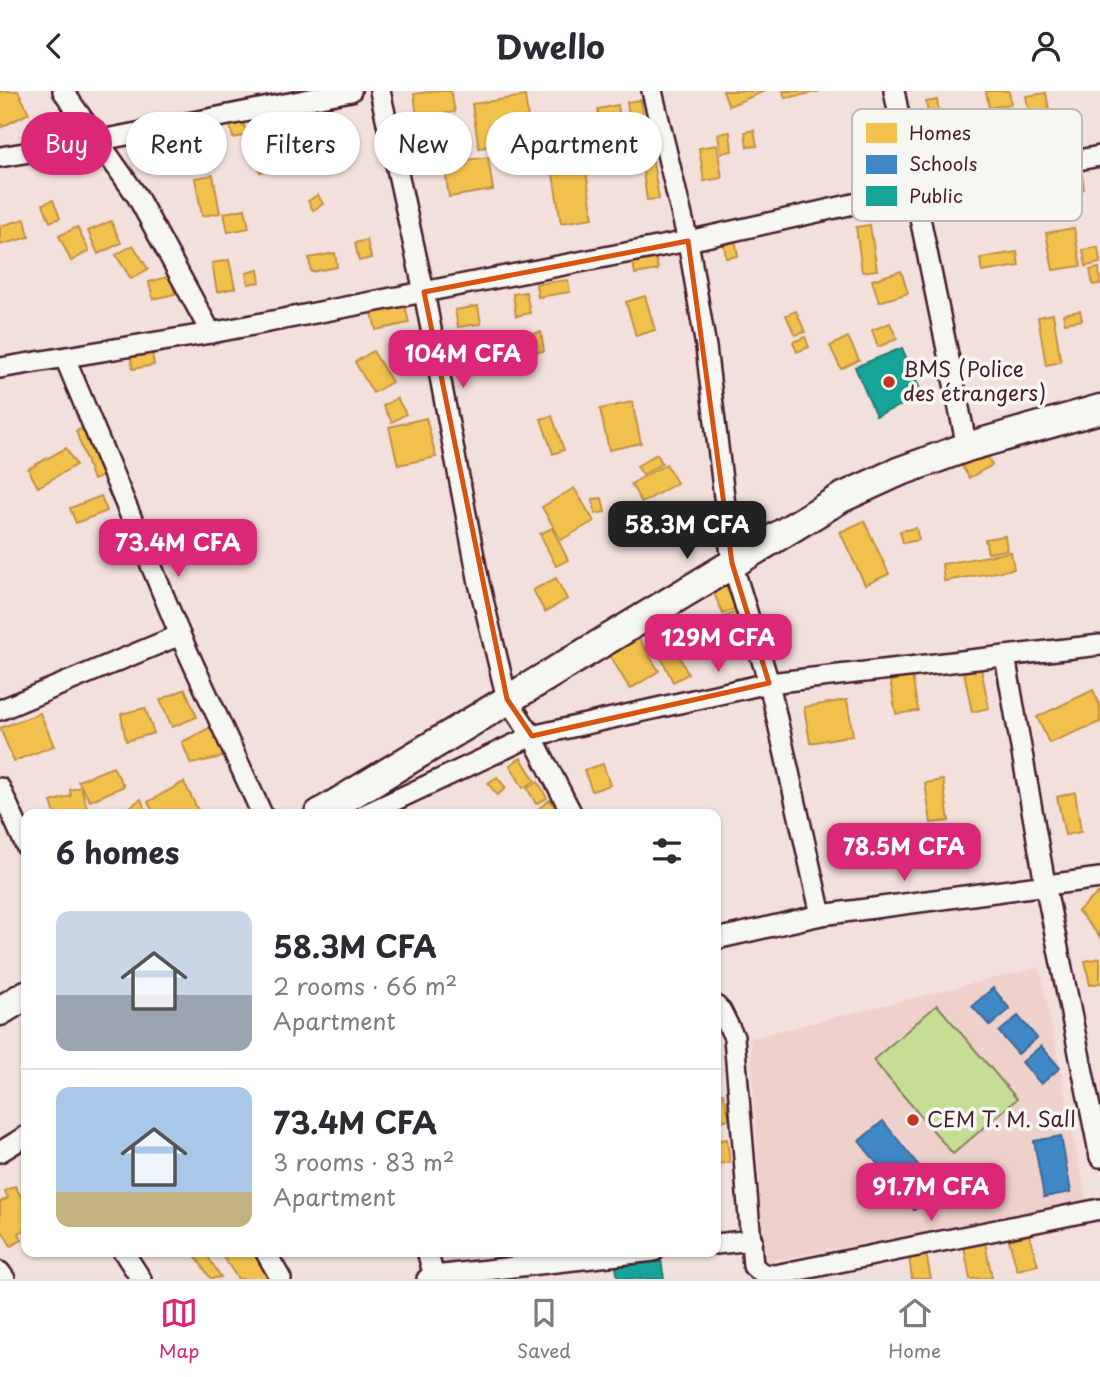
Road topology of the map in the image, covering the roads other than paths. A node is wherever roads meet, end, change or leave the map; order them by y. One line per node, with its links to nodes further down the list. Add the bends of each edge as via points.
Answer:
1 (63, 91): 7 (street)
2 (352, 91): 8 (street)
3 (380, 91): 17 (street)
4 (652, 91): 16 (street)
5 (894, 91): 6 (street)
6 (898, 109)
7 (77, 112)
8 (112, 138)
9 (21, 154): 11 (street)
10 (1100, 156): 12 (street)
11 (0, 157)
12 (1082, 159)
13 (112, 162): 18 (street, via 137,196)
14 (852, 204): 16 (street)
15 (921, 221): 22 (street)
16 (688, 241): 17 (street); 23 (street)
17 (424, 292): 18 (street); 28 (street, via 479,583)
18 (211, 333): 19 (street)
19 (65, 358): 20 (street); 24 (street)
20 (0, 368)
21 (1100, 409): 22 (street)
22 (967, 447): 23 (street, via 841,499)
23 (732, 563): 27 (street); 28 (street)
24 (180, 635): 29 (street); 32 (street)
25 (1100, 645): 26 (street)
26 (1005, 656): 27 (street); 38 (street)
27 (769, 683): 30 (street); 39 (street)
28 (507, 699): 30 (street); 33 (street)
29 (0, 710)
30 (532, 736): 34 (street); 35 (street)
31 (0, 788): 36 (street)
32 (260, 809)
33 (327, 809)
34 (377, 809)
35 (569, 809)
36 (21, 835)
37 (1100, 878): 38 (street)
38 (1045, 884): 39 (street); 46 (street)
39 (821, 915): 40 (street)
40 (721, 938)
41 (21, 998): 42 (street)
42 (0, 1011)
43 (721, 1011): 48 (street, via 734,1037)
44 (21, 1139): 45 (street)
45 (0, 1152)
46 (1100, 1157)
47 (1100, 1209): 54 (street)
48 (751, 1240): 49 (street); 54 (street, via 753,1266 763,1274)
49 (721, 1243)
50 (127, 1257): 58 (street)
51 (268, 1257): 59 (street)
52 (427, 1257): 56 (street)
53 (604, 1257): 56 (street)
54 (854, 1270)
55 (0, 1272): 57 (street)
56 (431, 1278)
57 (5, 1279)
58 (141, 1279)
59 (281, 1279)

